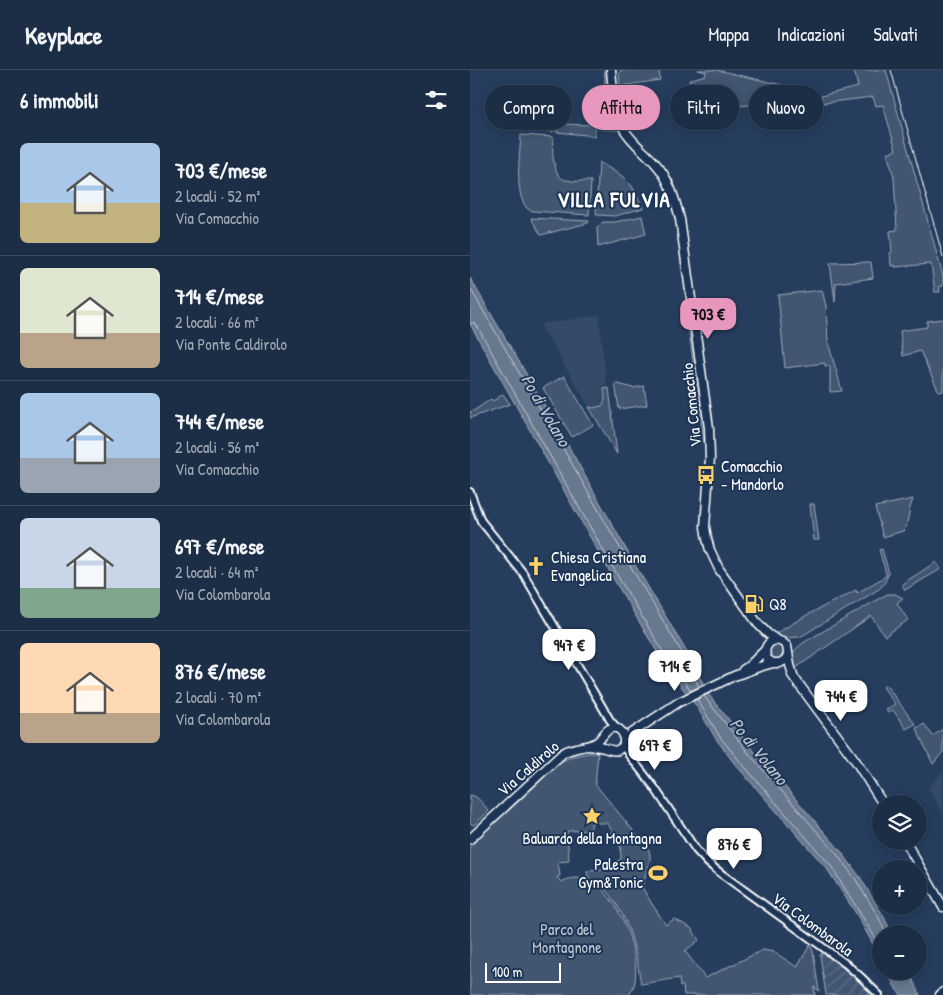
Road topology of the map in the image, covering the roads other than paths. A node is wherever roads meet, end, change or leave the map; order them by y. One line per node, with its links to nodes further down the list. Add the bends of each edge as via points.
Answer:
1 (611, 70): 3 (main road, Via Comacchio, via 616,109 622,126 663,173 676,205 709,428 707,539 716,564)
2 (470, 492): 10 (street, via 484,525 519,567)
3 (758, 624): 4 (main road, Via Comacchio); 5 (main road, Via Comacchio)
4 (778, 640): 5 (main road); 6 (main road, Via Comacchio, via 787,646)
5 (766, 648): 7 (main road, Via Comacchio, via 767,659); 8 (main road)
6 (788, 655): 7 (main road, via 786,660); 9 (main road, Via Comacchio)
7 (777, 663): 8 (main road); 9 (main road, Via Comacchio)
8 (734, 676): 11 (main road, via 679,702)
9 (794, 678): 18 (main road, Via Comacchio, via 855,760)
10 (603, 707): 12 (street); 13 (street, via 606,718)
11 (638, 728): 12 (main road, Via Caldirolo); 14 (main road)
12 (620, 731): 13 (main road, Via Caldirolo, via 611,728); 14 (main road)
13 (604, 734): 15 (main road, Via Caldirolo, via 597,742); 16 (main road, via 603,744)
14 (624, 744): 16 (main road, via 617,750); 17 (street, Via Colombarola)
15 (586, 746): 16 (main road, Via Caldirolo); 19 (main road, Via Caldirolo, via 560,755)
16 (609, 749): 17 (street, Via Colombarola)
17 (635, 763): 22 (street, Via Colombarola, via 704,860 852,969)
18 (876, 795)
19 (470, 839)
20 (910, 850): 21 (main road)
21 (943, 907)
22 (879, 995)

